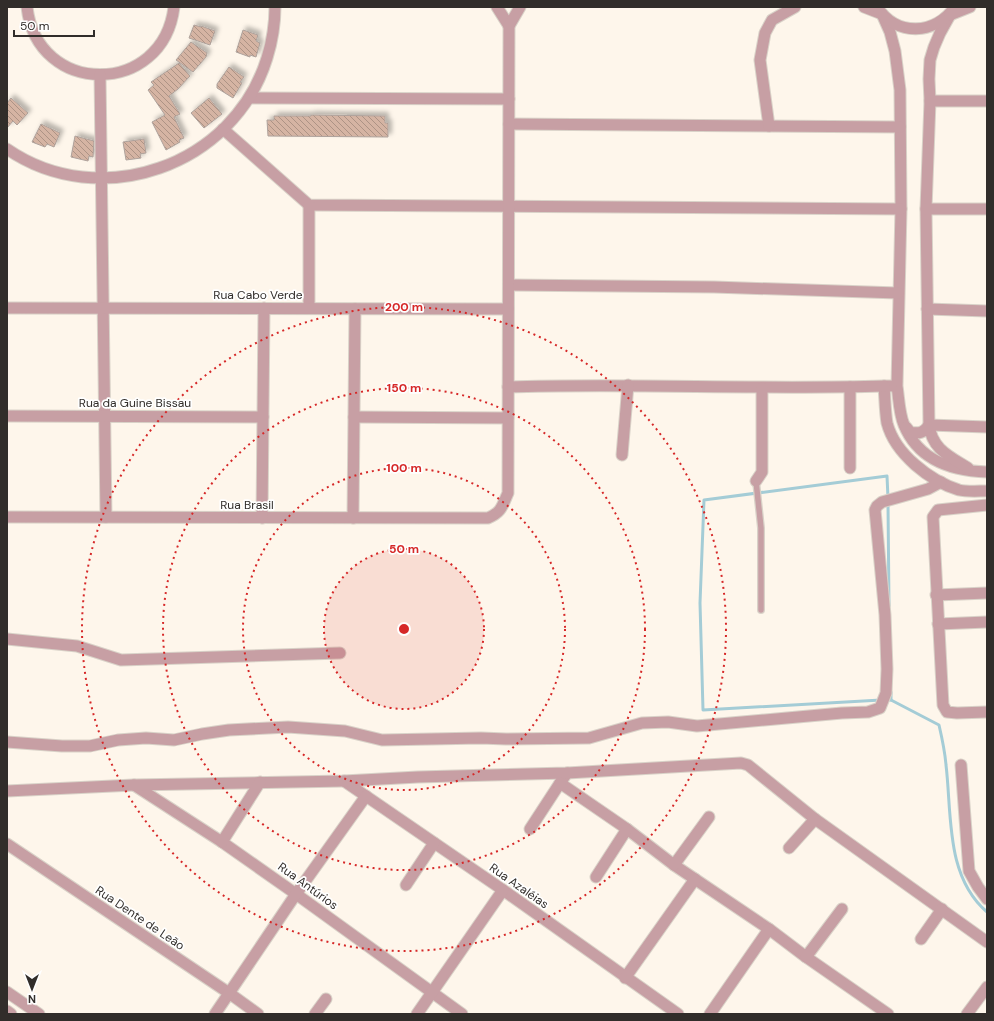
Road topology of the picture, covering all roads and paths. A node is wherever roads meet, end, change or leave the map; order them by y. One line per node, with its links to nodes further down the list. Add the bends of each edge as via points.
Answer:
1 (27, 7): 12 (street, via 31,28 53,58 75,71)
2 (174, 7): 12 (street, via 171,23 156,51 125,71)
3 (275, 7): 13 (street, via 271,43 263,71)
4 (497, 7): 11 (street)
5 (520, 7): 11 (street)
6 (795, 7): 18 (street, via 772,20 765,33 760,60)
7 (864, 7): 9 (street)
8 (970, 7): 10 (street)
9 (880, 10): 10 (street, via 891,22 916,29 940,23); 19 (street, via 895,51 900,90)
10 (953, 11): 15 (street, via 940,33 930,60)
11 (509, 26): 14 (street)
12 (100, 75): 22 (street)
13 (250, 98): 14 (street); 20 (street)
14 (509, 100): 17 (street)
15 (930, 101): 16 (street); 26 (street)
16 (987, 101)
17 (509, 124): 18 (street); 24 (street)
18 (769, 126): 19 (street)
19 (900, 127): 25 (street)
20 (223, 129): 22 (street, via 186,157 160,169 131,176); 23 (street)
21 (7, 149): 22 (street, via 44,168 72,176)
22 (101, 178): 31 (street)
23 (309, 205): 24 (street); 33 (street)
24 (509, 207): 25 (street); 28 (street)
25 (901, 209): 29 (street)
26 (926, 209): 27 (street); 36 (street)
27 (987, 209)
28 (509, 286): 29 (street, via 714,287); 35 (street)
29 (898, 294): 40 (street)
30 (7, 308): 31 (street, Rua Cabo Verde)
31 (103, 308): 32 (street, Rua Cabo Verde); 45 (street)
32 (264, 308): 33 (street, Rua Cabo Verde); 46 (street)
33 (309, 308): 34 (street, Rua Cabo Verde)
34 (355, 309): 35 (street, Rua Cabo Verde); 47 (street)
35 (508, 309): 41 (street)
36 (927, 309): 37 (street); 50 (street)
37 (987, 311)
38 (628, 385): 41 (street); 43 (street); 52 (street)
39 (884, 386): 40 (street); 42 (street); 56 (street, via 888,423 899,449 912,463)
40 (897, 386): 49 (street)
41 (508, 387): 48 (street)
42 (850, 387): 43 (street); 53 (street)
43 (762, 388): 57 (street, via 762,472)
44 (7, 416): 45 (street, Rua da Guine Bissau)
45 (105, 416): 46 (street, Rua da Guine Bissau); 61 (street)
46 (263, 417): 62 (street)
47 (354, 417): 48 (street); 63 (street)
48 (508, 418): 63 (street, Rua Brasil, via 508,493 497,514 488,518)
49 (904, 425): 50 (street, via 910,432 919,433 925,431); 54 (street, via 923,453 950,467)
50 (929, 425): 51 (street); 54 (street, via 930,435 935,444)
51 (987, 426)
52 (622, 455)
53 (850, 468)
54 (972, 470): 55 (street)
55 (987, 472)
56 (941, 482): 58 (street, via 960,490); 72 (street, via 928,489 876,506 887,669 886,693 880,708 868,712 697,726 668,722 642,723 589,738 382,740 345,731 288,727 229,730 174,740 118,740 90,746)
57 (756, 483): 66 (lane, via 761,528)
58 (987, 491)
59 (987, 505): 65 (street, via 938,510 933,517)
60 (7, 517): 61 (street, Rua Brasil)
61 (106, 517): 62 (street, Rua Brasil)
62 (262, 518): 63 (street, Rua Brasil)
63 (354, 518)
64 (987, 593): 65 (street)
65 (936, 595): 68 (street)
66 (761, 610)
67 (987, 622): 68 (street)
68 (938, 624): 71 (street, via 943,705 947,712)
69 (7, 639): 70 (street, via 77,646 121,660)
70 (340, 653)
71 (987, 712)
72 (7, 742)
73 (961, 765): 95 (street, via 969,871)
74 (567, 773): 75 (street); 77 (street); 82 (street, via 741,763 748,765)
75 (344, 781): 76 (street); 80 (street, Rua Azaléias)
76 (260, 782): 78 (street); 85 (street)
77 (560, 783): 83 (street); 84 (street)
78 (134, 785): 79 (street); 85 (street, Rua Antúrios)
79 (7, 791)
80 (366, 796): 86 (street, Rua Azaléias); 94 (street)
81 (709, 817): 89 (street)
82 (815, 819): 88 (street); 97 (street)
83 (530, 829)
84 (626, 829): 89 (street); 90 (street)
85 (222, 842): 94 (street, Rua Antúrios)
86 (434, 843): 92 (street); 93 (street, Rua Azaléias)
87 (7, 844): 105 (street, Rua Dente de Leão)
88 (789, 848)
89 (674, 865): 91 (street)
90 (596, 877)
91 (695, 879): 98 (street); 102 (street)
92 (406, 886)
93 (503, 890): 102 (street, Rua Azaléias); 106 (street)
94 (296, 894): 105 (street); 106 (street, Rua Antúrios)
95 (987, 899)
96 (842, 909): 101 (street)
97 (942, 909): 99 (street); 100 (street)
98 (769, 929): 101 (street); 117 (street)
99 (921, 939)
100 (987, 942)
101 (806, 957): 118 (street)
102 (625, 978): 116 (street, Rua Azaléias)
103 (987, 987): 119 (street)
104 (7, 992): 110 (street)
105 (229, 993): 111 (street); 112 (street, Rua Dente de Leão)
106 (432, 993): 114 (street); 115 (street, Rua Antúrios)
107 (326, 999): 113 (street)
108 (7, 1011): 109 (street)
109 (11, 1014)
110 (39, 1014)
111 (215, 1014)
112 (258, 1014)
113 (315, 1014)
114 (417, 1014)
115 (462, 1014)
116 (678, 1014)
117 (710, 1014)
118 (888, 1014)
119 (967, 1014)

